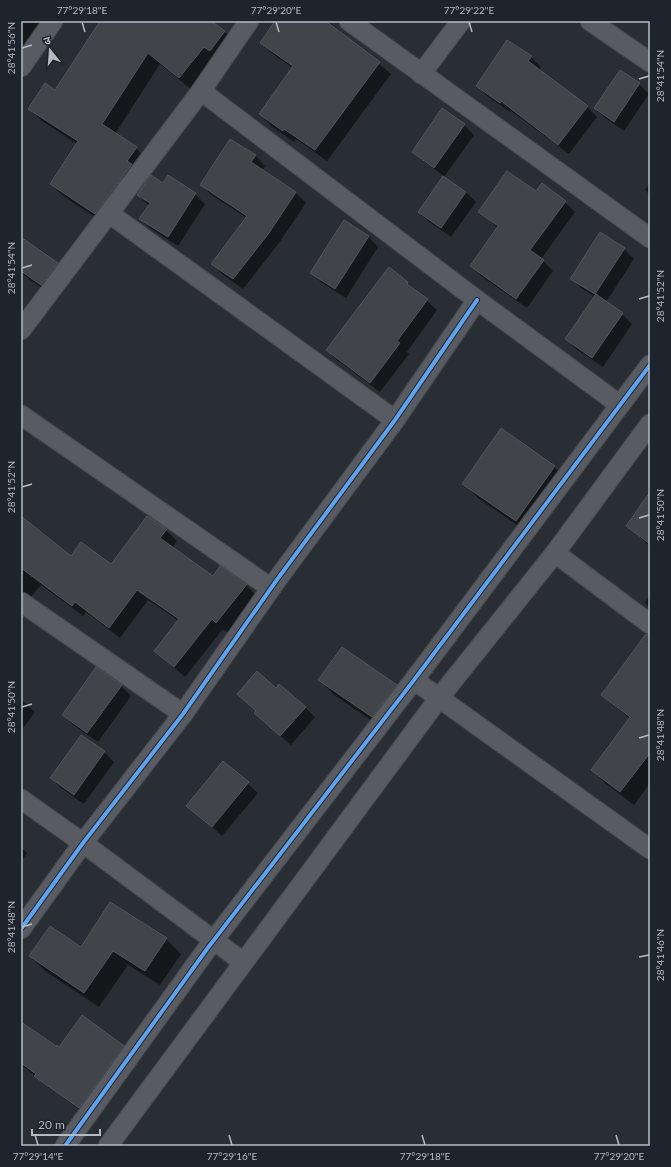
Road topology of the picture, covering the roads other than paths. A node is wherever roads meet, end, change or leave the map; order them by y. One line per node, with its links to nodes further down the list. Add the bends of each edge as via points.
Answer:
1 (53, 21): 7 (street)
2 (249, 21): 9 (street)
3 (350, 21): 8 (street)
4 (461, 21): 8 (street)
5 (590, 21): 6 (street)
6 (650, 62)
7 (21, 67)
8 (421, 74): 11 (street)
9 (200, 91): 10 (street); 12 (street)
10 (110, 214): 13 (street); 17 (street)
11 (650, 238)
12 (477, 300): 15 (street); 17 (street)
13 (21, 330)
14 (650, 365): 15 (street)
15 (620, 405): 23 (street)
16 (21, 414): 20 (street)
17 (395, 420): 20 (street)
18 (650, 424): 19 (street)
19 (555, 553): 22 (street); 24 (street)
20 (271, 588): 25 (street)
21 (21, 602): 25 (street)
22 (650, 624)
23 (414, 680): 24 (street); 30 (street)
24 (439, 698): 28 (street); 31 (street)
25 (183, 714): 27 (street)
26 (21, 798): 27 (street)
27 (83, 842): 29 (street); 30 (street)
28 (650, 849)
29 (21, 929)
30 (214, 939): 31 (street); 32 (street)
31 (243, 962): 33 (street)
32 (65, 1146)
33 (108, 1146)

